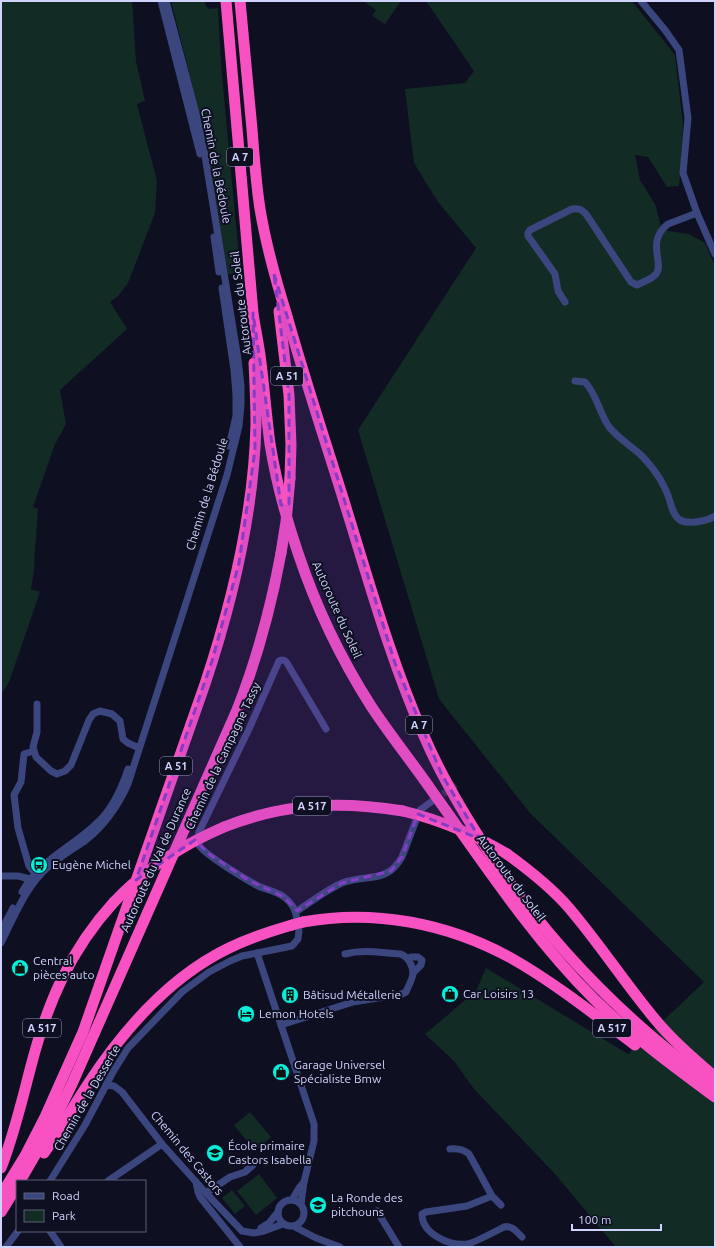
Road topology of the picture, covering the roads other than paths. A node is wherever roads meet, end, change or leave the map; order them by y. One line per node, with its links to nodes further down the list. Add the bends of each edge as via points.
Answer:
1 (160, 1): 15 (street, Chemin de la Bédoule, via 201,157 234,370 236,416 222,472)
2 (166, 1): 15 (street, Chemin de la Bédoule, via 206,156 238,359 241,405 239,426 227,475)
3 (226, 1): 10 (highway, Autoroute du Soleil / A 7)
4 (240, 1): 8 (highway, Autoroute du Soleil / A 7, via 260,209)
5 (641, 1): 6 (street, via 679,50 688,118 683,173)
6 (697, 213): 7 (street); 9 (street, via 665,226 656,242 658,272 637,285 631,282 581,209 572,209 530,230 528,236 555,274 558,291)
7 (715, 254)
8 (274, 274): 33 (highway, Autoroute du Soleil / A 7, via 395,663 425,739 457,803 511,885 566,953 653,1039); 39 (highway, Autoroute du Val de Durance / A 51, bridge, via 288,382 291,445 286,522 264,630 237,710 72,1084)
9 (565, 302)
10 (253, 313): 34 (highway, Autoroute du Soleil / A 7, via 270,443 291,533 320,611 363,693 491,874 549,949 616,1020); 47 (highway, Autoroute du Val de Durance / A 51, via 256,402 253,472 243,541 223,629 83,1032 46,1117)
11 (575, 381): 12 (street, via 585,382 590,387 610,428 650,465 667,493 673,511 681,521 706,521)
12 (715, 516)
13 (37, 704): 16 (street)
14 (326, 729): 22 (street, Chemin de la Campagne Tassy, via 285,660 279,661 198,836 198,844 209,854 248,880 284,897)
15 (137, 747): 16 (street, via 123,739 120,721 112,714 100,711 93,714 89,720 71,765 65,771 58,774 51,771 36,757); 18 (street, Chemin de la Bédoule, via 112,804 99,822); 20 (street, Chemin de la Bédoule, via 125,791 111,814 86,840)
16 (34, 751): 18 (street, via 24,754 21,782 14,795 18,828 29,866)
17 (431, 802): 22 (street, via 420,810 402,857 391,871 342,883)
18 (36, 872): 20 (street, Chemin de la Bédoule)
19 (1, 876): 20 (street); 21 (street, via 14,879)
20 (34, 879): 21 (street, Chemin de la Bédoule)
21 (28, 888): 24 (street, Chemin de la Bédoule); 25 (street, Chemin de la Bédoule)
22 (296, 912): 23 (street)
23 (298, 924): 26 (street, Chemin de la Desserte, via 298,939 292,946); 34 (highway, A 517, via 338,918 386,918 434,927 474,940 509,957 546,980 652,1058); 40 (highway, A 517, via 270,931 229,948 176,982 155,1001 100,1065)
24 (1, 931)
25 (1, 943)
26 (257, 953): 30 (street); 32 (street, Chemin de la Desserte, via 242,956 216,968 182,992 132,1042)
27 (345, 954): 28 (street, via 364,951 400,954)
28 (408, 959): 29 (street); 29 (street, via 418,957 422,960 421,965)
29 (413, 973): 30 (street, via 405,993 353,1002)
30 (281, 1025): 44 (street, via 315,1130)
31 (715, 1077): 38 (highway, A 517, bridge, via 689,1055 644,1006 568,907 539,879 507,854 454,827 403,811 343,804 293,808 244,819 199,838 167,856 139,878 103,913 82,942 53,997)
32 (106, 1085): 35 (street, Chemin des Castors, via 114,1086 122,1092); 41 (street, Chemin de la Desserte)
33 (715, 1086)
34 (715, 1098)
35 (162, 1144): 42 (street); 43 (street, Chemin des Castors)
36 (450, 1149): 48 (street, via 460,1149 469,1154)
37 (253, 1166): 46 (street)
38 (1, 1168)
39 (21, 1180)
40 (28, 1180)
41 (51, 1180)
42 (109, 1180)
43 (196, 1182): 46 (street, Chemin des Castors); 68 (street, via 200,1197)
44 (304, 1182): 50 (street); 51 (street)
45 (16, 1188): 54 (highway)
46 (206, 1193): 62 (street, Chemin des Castors, via 242,1231)
47 (1, 1195)
48 (492, 1196): 52 (street); 65 (street, via 467,1206 422,1214 429,1231 437,1237 443,1241)
49 (16, 1198): 57 (highway)
50 (292, 1200): 51 (street); 55 (street, via 282,1203)
51 (301, 1204): 56 (street)
52 (501, 1205)
53 (377, 1211): 70 (street)
54 (1, 1212)
55 (278, 1212): 58 (street); 62 (street, via 269,1223)
56 (304, 1219): 59 (street); 64 (street, via 306,1226)
57 (1, 1220)
58 (283, 1224): 59 (street, via 288,1227); 62 (street)
59 (295, 1226): 64 (street)
60 (17, 1232): 66 (street)
61 (51, 1232): 67 (street)
62 (254, 1233)
63 (522, 1236): 65 (street, via 508,1226)
64 (316, 1238): 69 (street)
65 (467, 1246)
66 (7, 1247)
67 (61, 1247)
68 (240, 1247)
69 (340, 1247)
70 (398, 1247)

